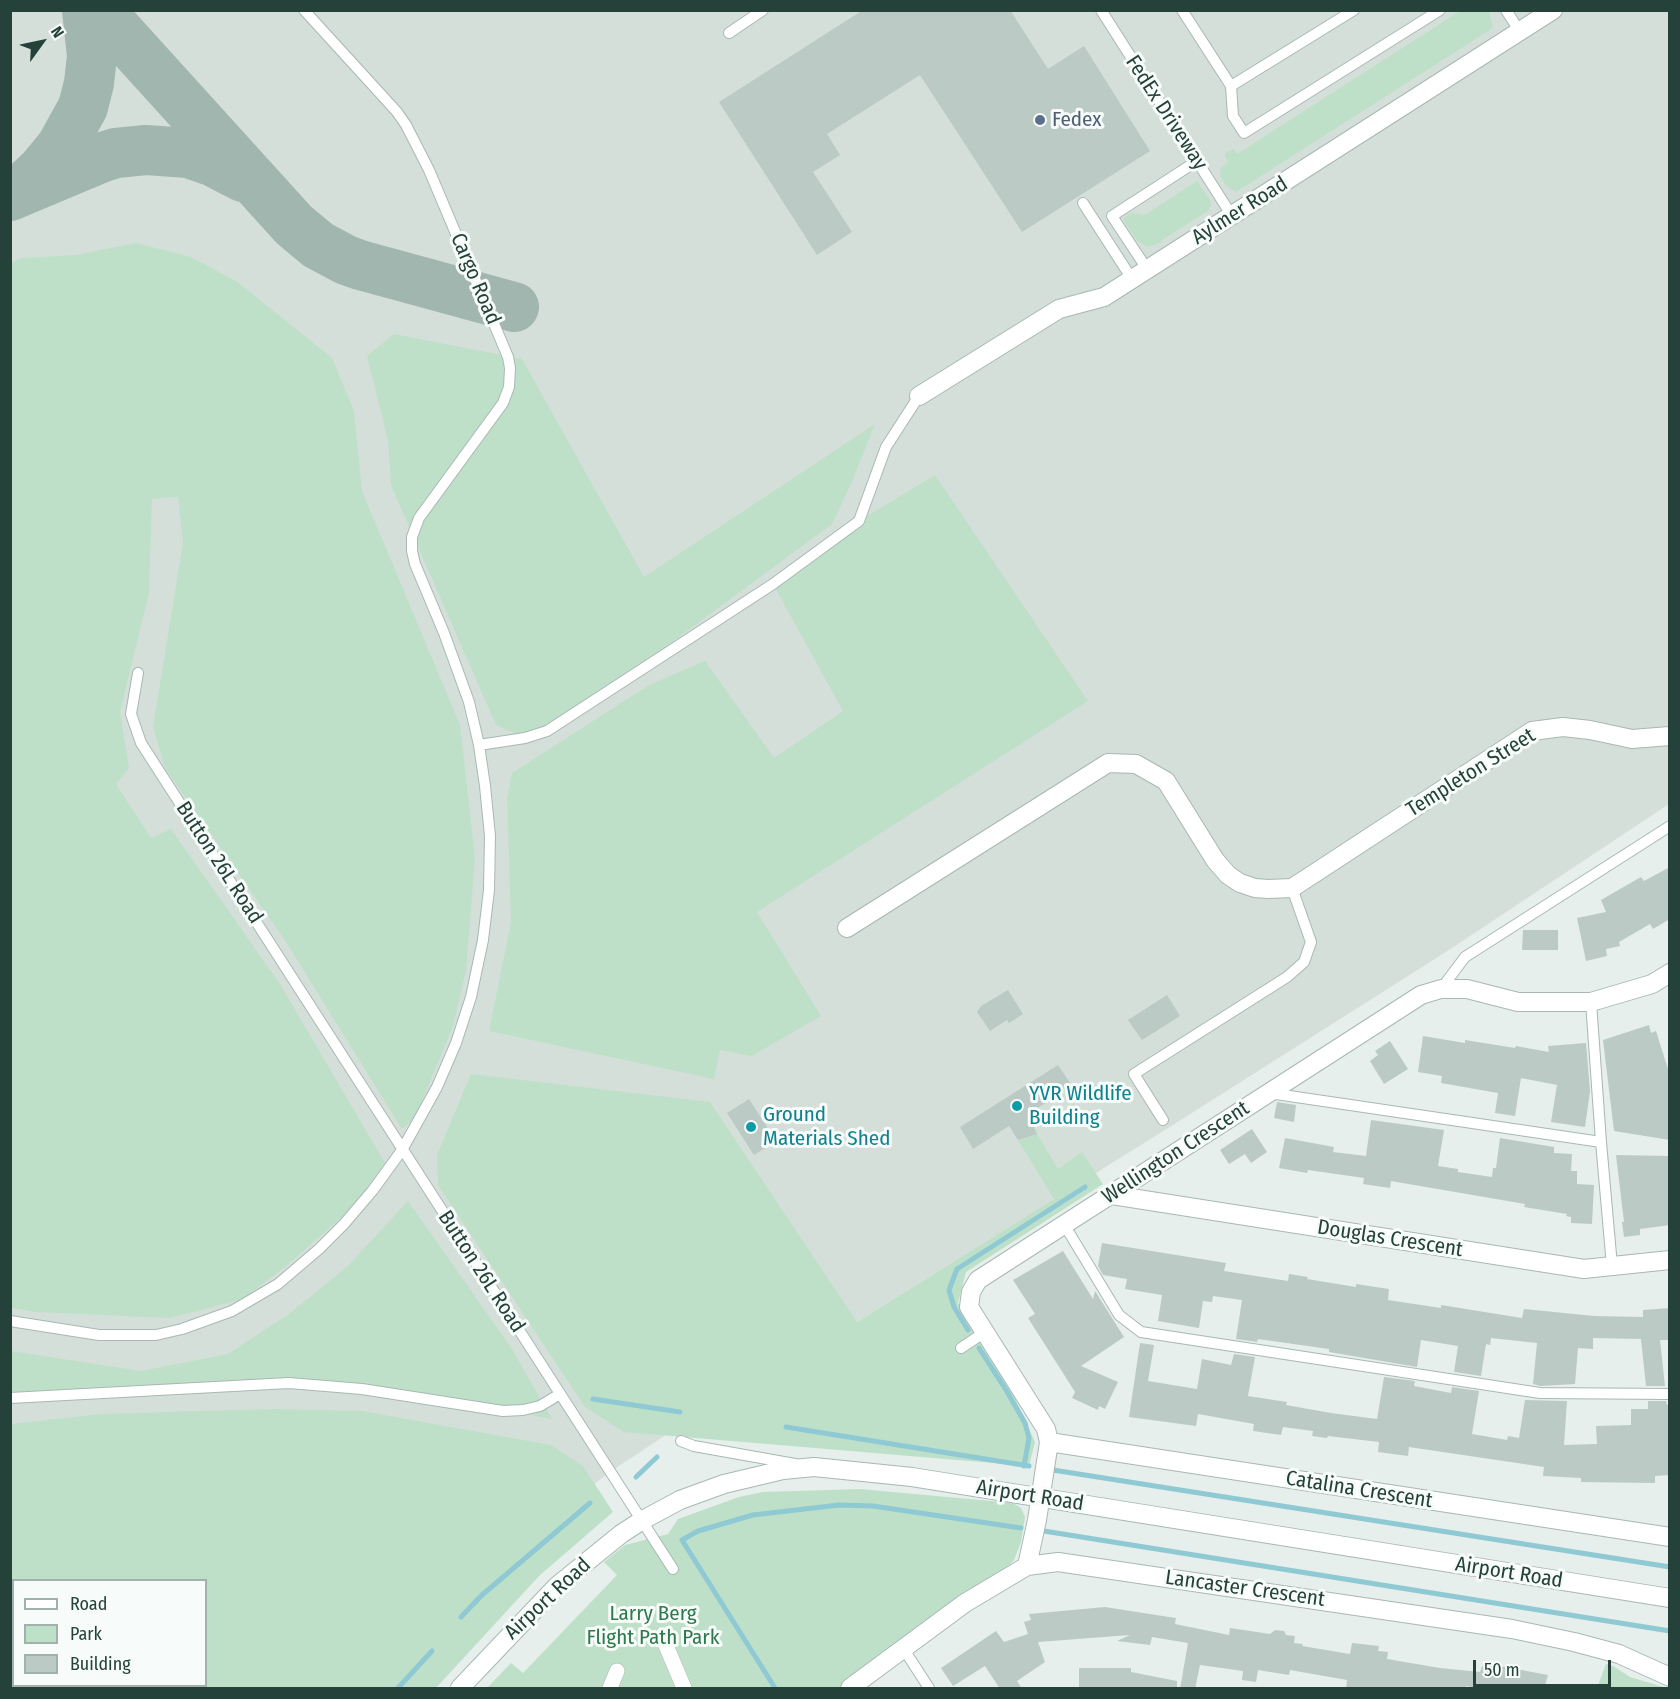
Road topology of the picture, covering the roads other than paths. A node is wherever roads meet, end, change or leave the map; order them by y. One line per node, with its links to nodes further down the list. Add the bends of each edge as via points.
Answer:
1 (304, 10): 19 (lane, Cargo Road, via 406,124 508,357 510,379 503,403 419,518 412,537 416,564 469,702)
2 (764, 10): 10 (lane)
3 (1101, 10): 12 (lane, FedEx Driveway)
4 (1182, 10): 11 (lane)
5 (1354, 10): 11 (lane)
6 (1440, 10): 11 (lane, via 1244,133 1233,116)
7 (1506, 10): 9 (lane)
8 (1553, 10): 9 (street, Aylmer Road)
9 (1520, 32): 14 (street, Aylmer Road)
10 (729, 33)
11 (1231, 86)
12 (1197, 160): 14 (lane, FedEx Driveway); 15 (lane, via 1112,216)
13 (1083, 203): 15 (lane)
14 (1232, 216): 15 (street, Aylmer Road)
15 (1139, 274): 16 (street, Aylmer Road, via 1104,297 1059,309)
16 (920, 396): 19 (lane, via 886,447 859,521 773,584 547,731)
17 (138, 673): 29 (lane, Button 26L Road, via 131,714 141,743)
18 (1670, 736): 21 (street, Templeton Street, via 1632,739 1563,727 1532,731)
19 (479, 745): 29 (lane, Cargo Road, via 490,836 483,940 456,1043)
20 (1670, 826): 24 (lane, via 1465,957)
21 (1292, 888): 22 (street, via 1255,888 1228,875 1166,781 1136,764 1108,763); 27 (lane, via 1311,942 1304,962 1287,977 1134,1074)
22 (847, 928)
23 (1670, 973): 25 (street, Wellington Crescent, via 1652,984)
24 (1441, 989): 25 (street, Wellington Crescent, via 1467,989 1518,1002); 26 (street, Wellington Crescent, via 1422,995)
25 (1591, 1002): 28 (lane)
26 (1268, 1093): 28 (lane); 30 (street, Wellington Crescent)
27 (1163, 1120)
28 (1601, 1142): 33 (lane)
29 (402, 1150): 34 (lane, Cargo Road, via 345,1224 320,1249 278,1284 232,1311 156,1335 99,1335); 37 (lane, Button 26L Road)
30 (1112, 1195): 31 (street, Wellington Crescent); 33 (street, Douglas Crescent, via 1584,1269)
31 (1065, 1226): 35 (street, Wellington Crescent, via 978,1280 969,1307); 38 (lane, via 1119,1315 1141,1332 1540,1393)
32 (1670, 1260): 33 (street, Douglas Crescent)
33 (1612, 1266)
34 (10, 1321)
35 (985, 1332): 36 (lane); 41 (street, Wellington Crescent, via 1046,1429)
36 (961, 1348)
37 (560, 1394): 39 (lane, via 540,1406 503,1412 362,1389 289,1383); 44 (lane, Button 26L Road)
38 (1670, 1394)
39 (10, 1398)
40 (681, 1441): 42 (lane)
41 (1049, 1442): 43 (street); 45 (street, Catalina Crescent)
42 (814, 1467): 43 (street, Airport Road); 44 (street, Airport Road, via 724,1484 680,1500)
43 (1040, 1497): 46 (street); 48 (street, Airport Road)
44 (641, 1521): 47 (lane, Button 26L Road); 53 (street, Airport Road, via 557,1586)
45 (1670, 1537)
46 (1027, 1566): 50 (street, Lancaster Crescent, via 965,1603); 52 (street, Lancaster Crescent, via 1058,1562 1512,1629 1619,1654)
47 (673, 1569)
48 (1670, 1598)
49 (662, 1636): 55 (street)
50 (903, 1648): 56 (street, Lancaster Crescent); 57 (lane)
51 (616, 1671): 54 (street)
52 (1670, 1677)
53 (460, 1689)
54 (610, 1689)
55 (684, 1689)
56 (850, 1689)
57 (929, 1689)

